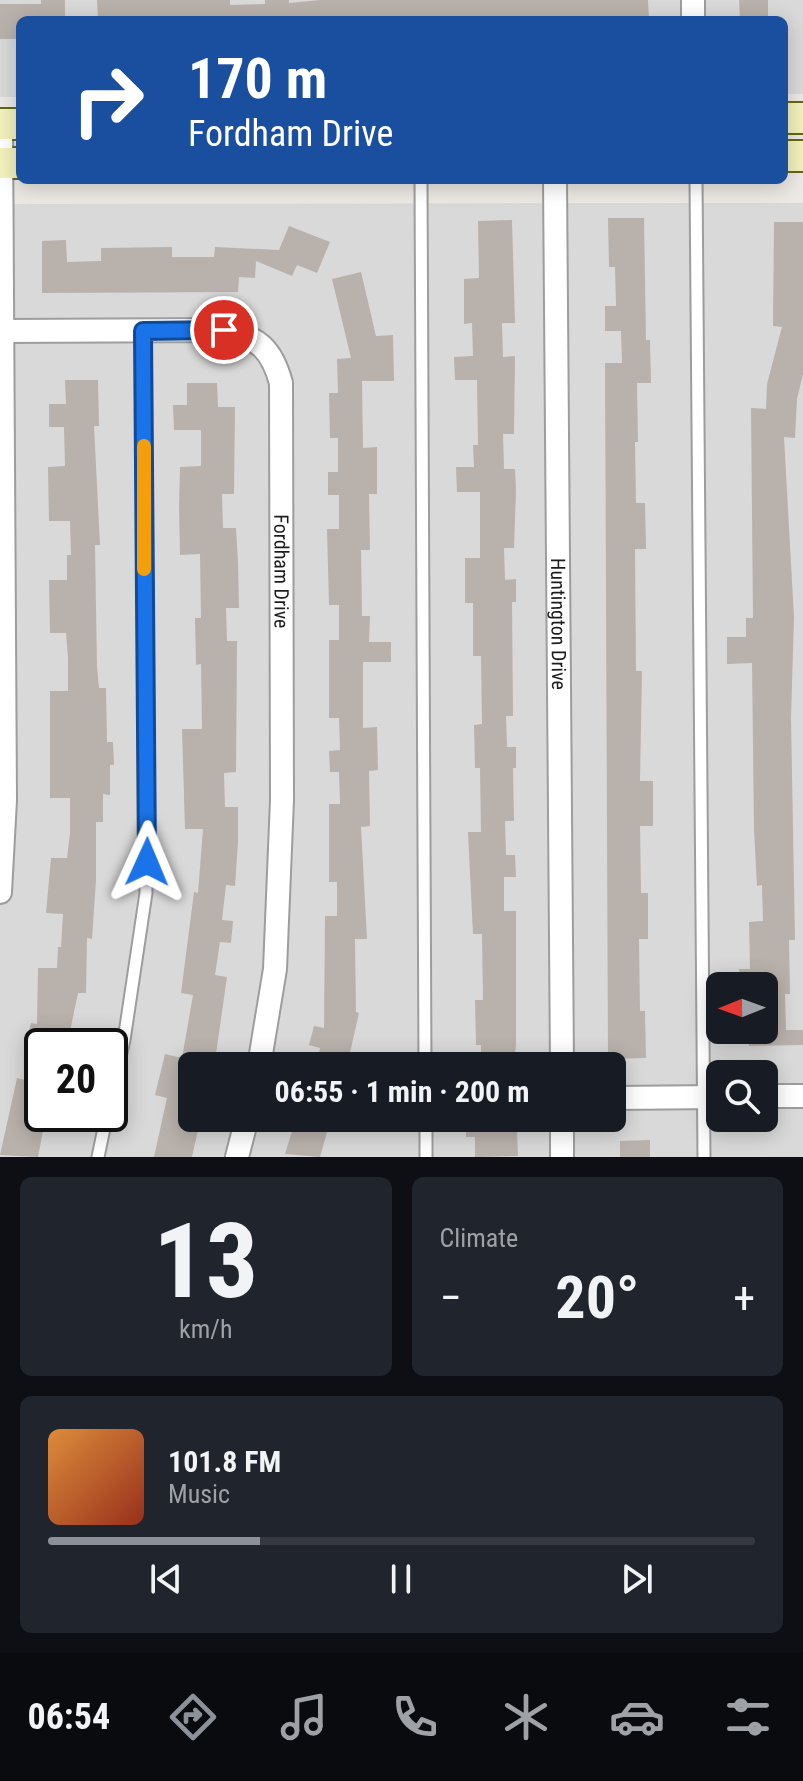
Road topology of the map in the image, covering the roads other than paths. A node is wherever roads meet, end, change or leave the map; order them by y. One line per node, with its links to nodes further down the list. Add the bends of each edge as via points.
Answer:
1 (0, 124): 2 (street)
2 (0, 163): 6 (street)
3 (421, 184): 11 (lane)
4 (555, 184): 12 (street, Huntington Drive)
5 (696, 184): 13 (lane)
6 (2, 331): 7 (street, Fordham Drive); 8 (street, via 5,800)
7 (143, 331): 9 (lane, via 146,893); 10 (street, Fordham Drive, via 242,334 274,359 281,383 282,800 275,969)
8 (0, 892)
9 (126, 1028)
10 (261, 1052)
11 (425, 1052)
12 (562, 1052)
13 (711, 1060)
14 (778, 1096): 15 (street)
15 (803, 1096)
16 (706, 1097): 17 (street)
17 (626, 1098)
18 (103, 1132): 23 (lane)
19 (243, 1132): 24 (street)
20 (426, 1132): 25 (lane)
21 (562, 1132): 26 (street)
22 (707, 1132): 27 (lane)
23 (98, 1157)
24 (237, 1157)
25 (426, 1157)
26 (562, 1157)
27 (704, 1157)

